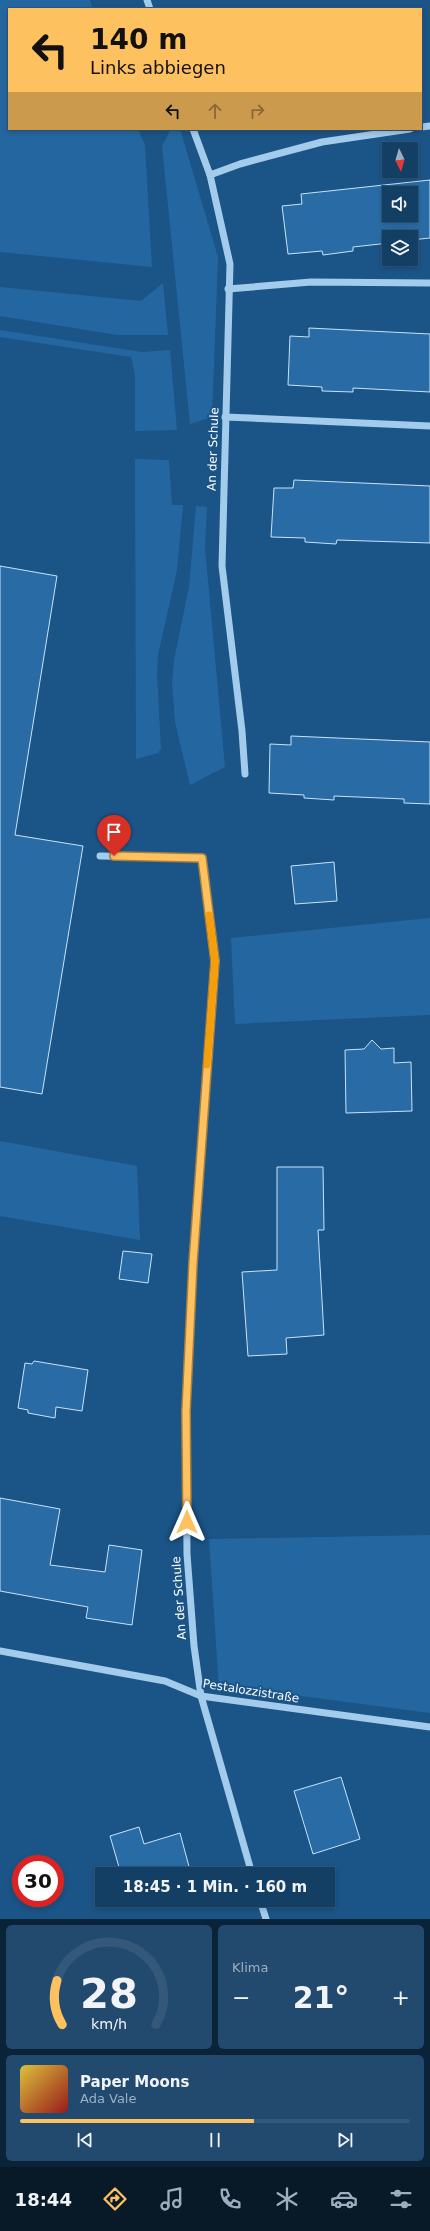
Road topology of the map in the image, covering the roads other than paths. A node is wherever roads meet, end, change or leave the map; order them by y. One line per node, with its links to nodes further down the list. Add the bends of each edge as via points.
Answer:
1 (193, 130): 3 (street, An der Schule)
2 (403, 130): 3 (street, via 322,142 240,164)
3 (210, 175): 5 (street, An der Schule, via 230,264)
4 (430, 283): 5 (street, via 311,282)
5 (228, 289): 6 (street, An der Schule)
6 (225, 417): 7 (street); 8 (street, An der Schule, via 222,566)
7 (430, 426)
8 (245, 774)
9 (100, 856): 11 (street, An der Schule, via 202,858 215,961 193,1263 186,1411 187,1554)
10 (0, 1651): 11 (street, Pestalozzistraße, via 165,1681)
11 (200, 1696): 12 (street, Pestalozzistraße); 13 (street, An der Schule)
12 (430, 1727)
13 (250, 1867)
14 (262, 1907): 15 (street)
15 (266, 1919)

